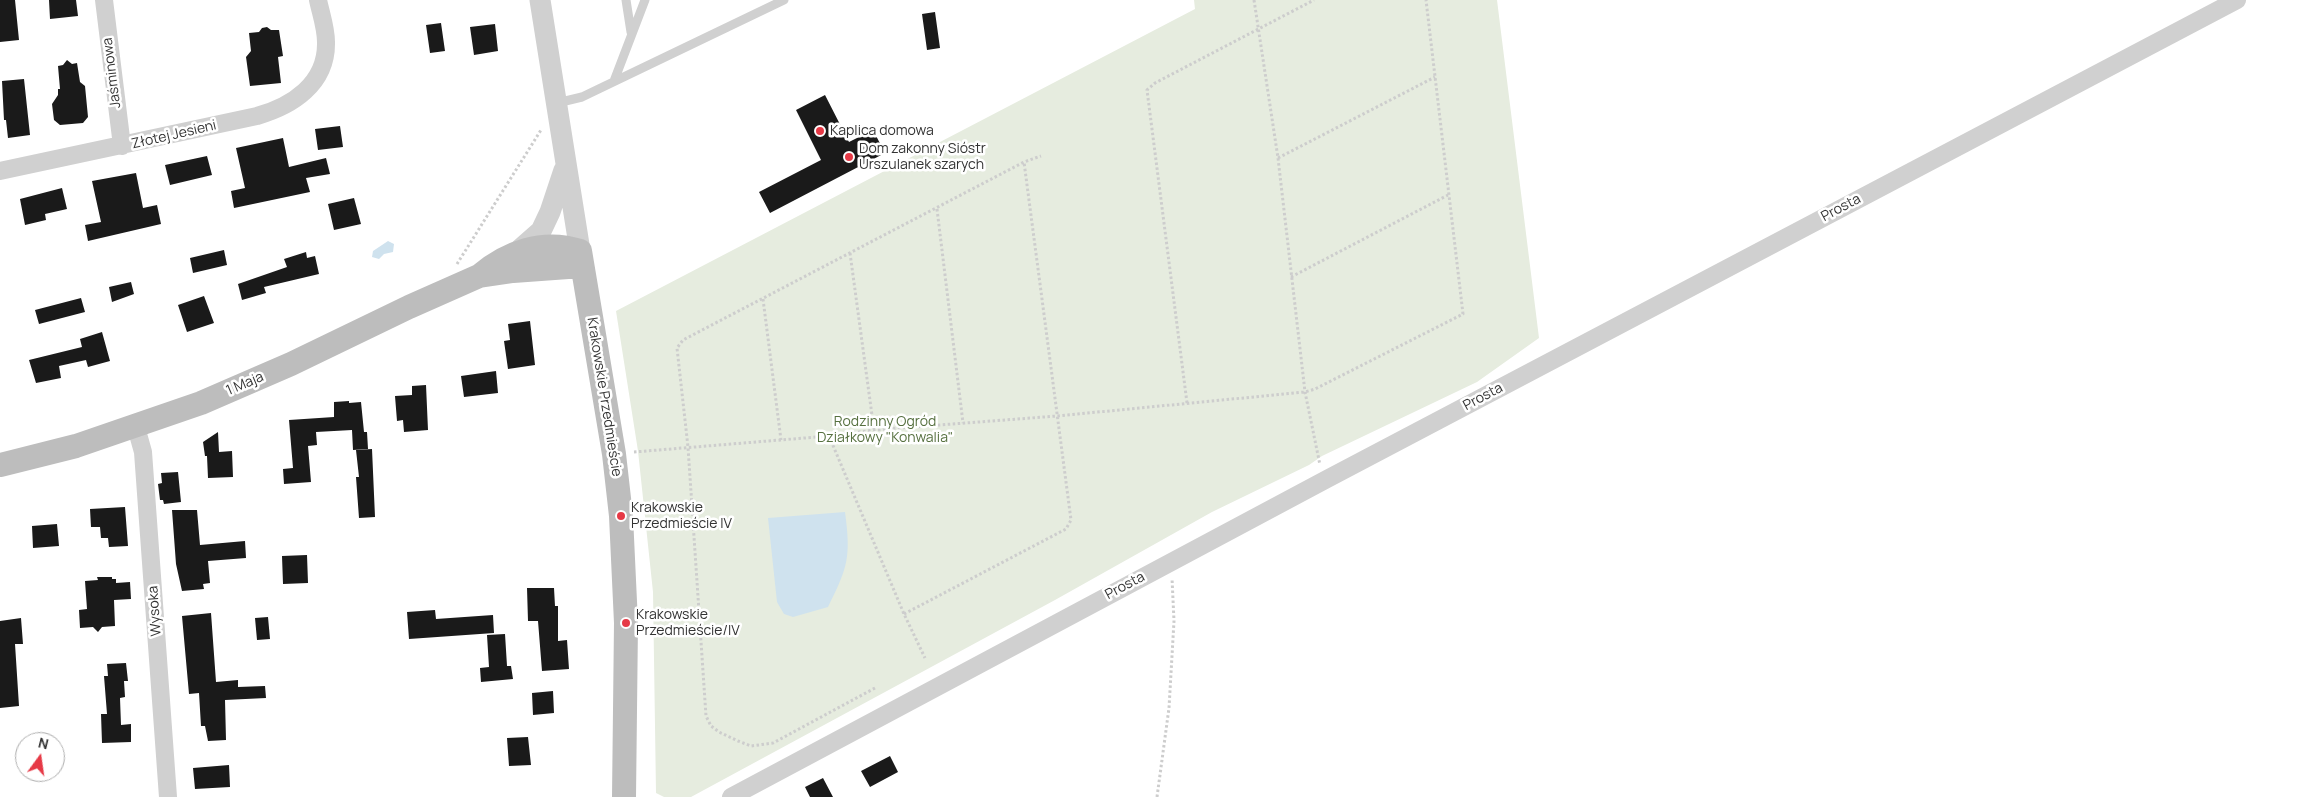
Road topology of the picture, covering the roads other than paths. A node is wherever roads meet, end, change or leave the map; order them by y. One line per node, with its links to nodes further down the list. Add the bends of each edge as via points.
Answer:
1 (104, 0): 11 (street, Jaśminowa)
2 (318, 0): 11 (street, Złotej Jesieni, via 326,30 324,60 318,77 294,101 278,110)
3 (540, 0): 10 (street, Krakowskie Przedmieście)
4 (626, 0): 8 (lane)
5 (645, 0): 8 (lane)
6 (784, 0): 9 (lane)
7 (2237, 0): 21 (street, Prosta)
8 (632, 35): 9 (lane)
9 (614, 81): 10 (lane, via 582,97)
10 (557, 104): 12 (street, Krakowskie Przedmieście)
11 (122, 146): 13 (street, Złotej Jesieni)
12 (566, 165): 14 (street, 1 Maja, via 541,231); 15 (street, Krakowskie Przedmieście)
13 (0, 171)
14 (516, 253): 15 (main road, 1 Maja, via 546,245 569,247); 16 (main road, 1 Maja, via 494,263)
15 (581, 259): 16 (main road, 1 Maja); 20 (main road, Krakowskie Przedmieście, via 614,454 621,516 626,623)
16 (479, 276): 17 (main road, 1 Maja, via 291,364)
17 (136, 427): 18 (main road, 1 Maja); 19 (street, Wysoka, via 143,452)
18 (0, 465)
19 (168, 797)
20 (624, 797)
21 (731, 797)

